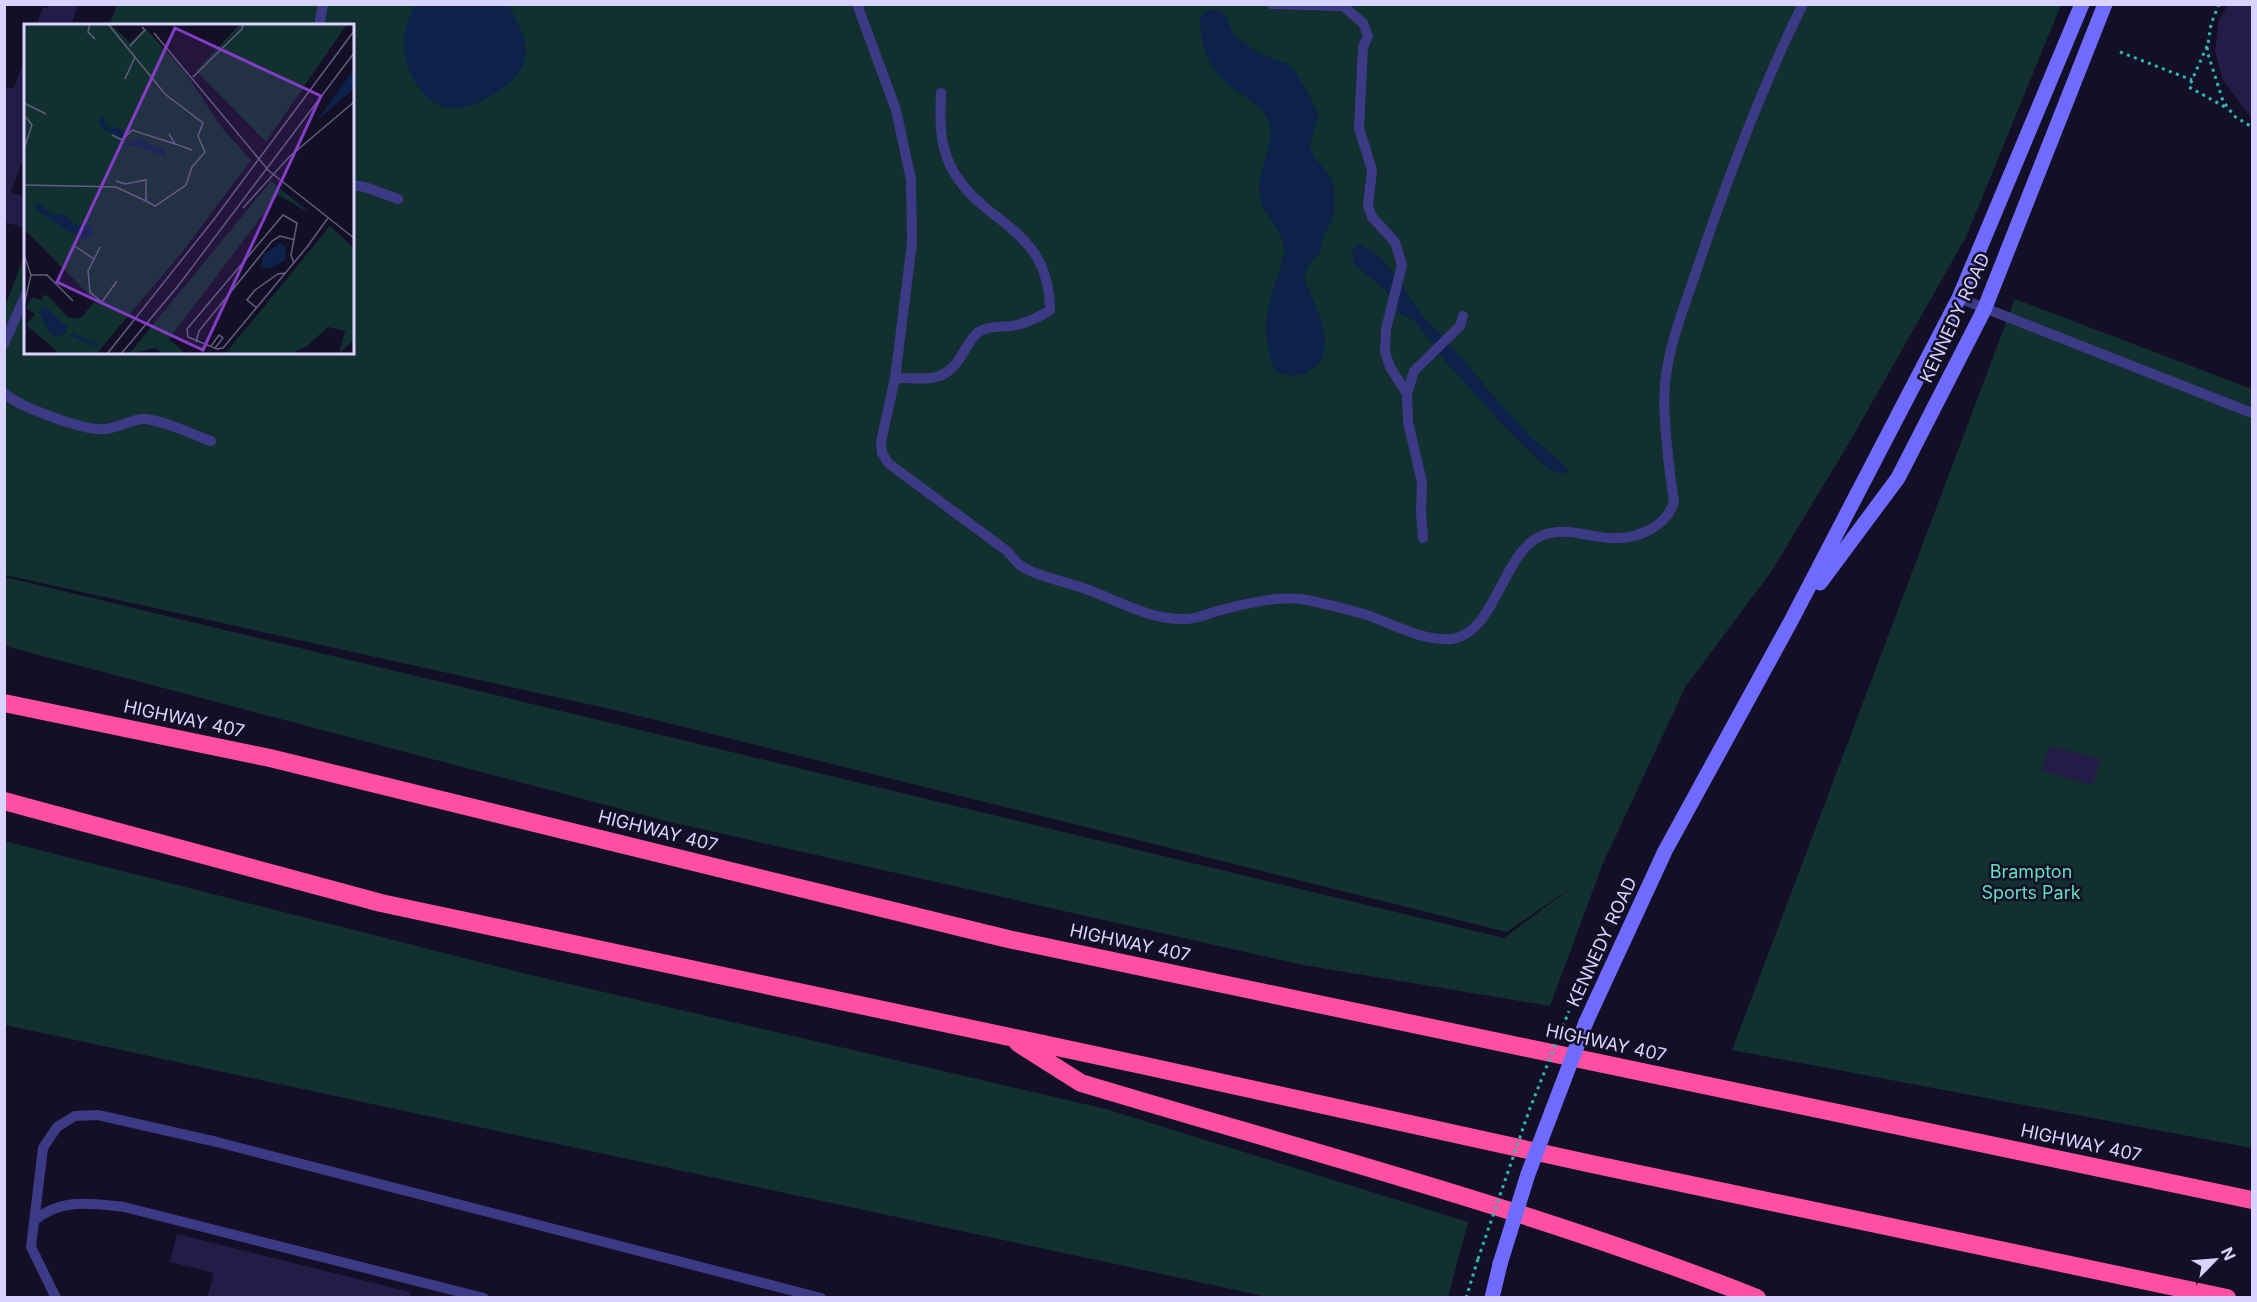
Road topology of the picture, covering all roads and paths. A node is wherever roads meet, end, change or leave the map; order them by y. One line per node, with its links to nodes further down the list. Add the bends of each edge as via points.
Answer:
1 (322, 4): 8 (lane)
2 (857, 4): 22 (lane, via 896,110 911,180 912,243)
3 (1272, 4): 24 (lane, via 1343,6 1363,23 1368,36 1363,47 1359,128 1372,170 1368,206 1372,217 1395,242 1402,265 1386,329 1385,352)
4 (1803, 4): 22 (lane, via 1740,149 1673,341 1665,387 1674,502 1671,512 1654,527 1624,539 1564,532 1527,544 1477,624 1461,636 1451,639 1415,634 1365,614 1304,600 1256,602 1187,619 1148,614 1023,568 1007,551 888,463 881,442)
5 (2082, 4): 17 (main road, KENNEDY ROAD)
6 (2104, 4): 19 (main road, KENNEDY ROAD)
7 (2219, 4): 9 (path)
8 (319, 24)
9 (2209, 41): 11 (path); 13 (path, via 2207,51)
10 (2120, 52): 11 (path)
11 (2192, 80): 13 (path, via 2189,87)
12 (941, 93): 22 (lane, via 942,142 950,165 968,192 1037,254 1050,289 1050,309 1035,320 978,332 946,374 936,378)
13 (2228, 109): 14 (path)
14 (2253, 127)
15 (354, 185): 16 (lane)
16 (398, 200)
17 (1959, 298): 19 (lane); 28 (main road, KENNEDY ROAD)
18 (24, 299): 21 (lane)
19 (1984, 309): 25 (lane); 28 (main road, KENNEDY ROAD, via 1898,478)
20 (1463, 316): 24 (lane, via 1460,326 1414,371)
21 (4, 344)
22 (895, 378)
23 (4, 393): 26 (lane, via 32,409 81,426 104,430 142,419)
24 (1407, 394): 27 (lane, via 1408,422 1422,482 1420,513)
25 (2253, 413)
26 (212, 441)
27 (1424, 538)
28 (1791, 621): 39 (main road, KENNEDY ROAD, bridge, via 1665,851 1586,1022 1528,1174)
29 (4, 703): 33 (highway, HIGHWAY 407, via 270,758 1008,939)
30 (4, 801): 32 (highway, via 381,903)
31 (1569, 1011): 38 (path, bridge, via 1530,1108)
32 (1008, 1037): 40 (highway, via 1081,1083 1550,1223); 41 (highway)
33 (2253, 1200)
34 (34, 1221): 35 (lane, via 31,1247); 36 (lane, via 58,1206 83,1202 124,1207); 37 (lane, via 43,1148 57,1127 75,1116 98,1115 217,1142)
35 (56, 1298)
36 (484, 1298)
37 (821, 1298)
38 (1466, 1298)
39 (1492, 1298)
40 (1757, 1298)
41 (2227, 1298)

